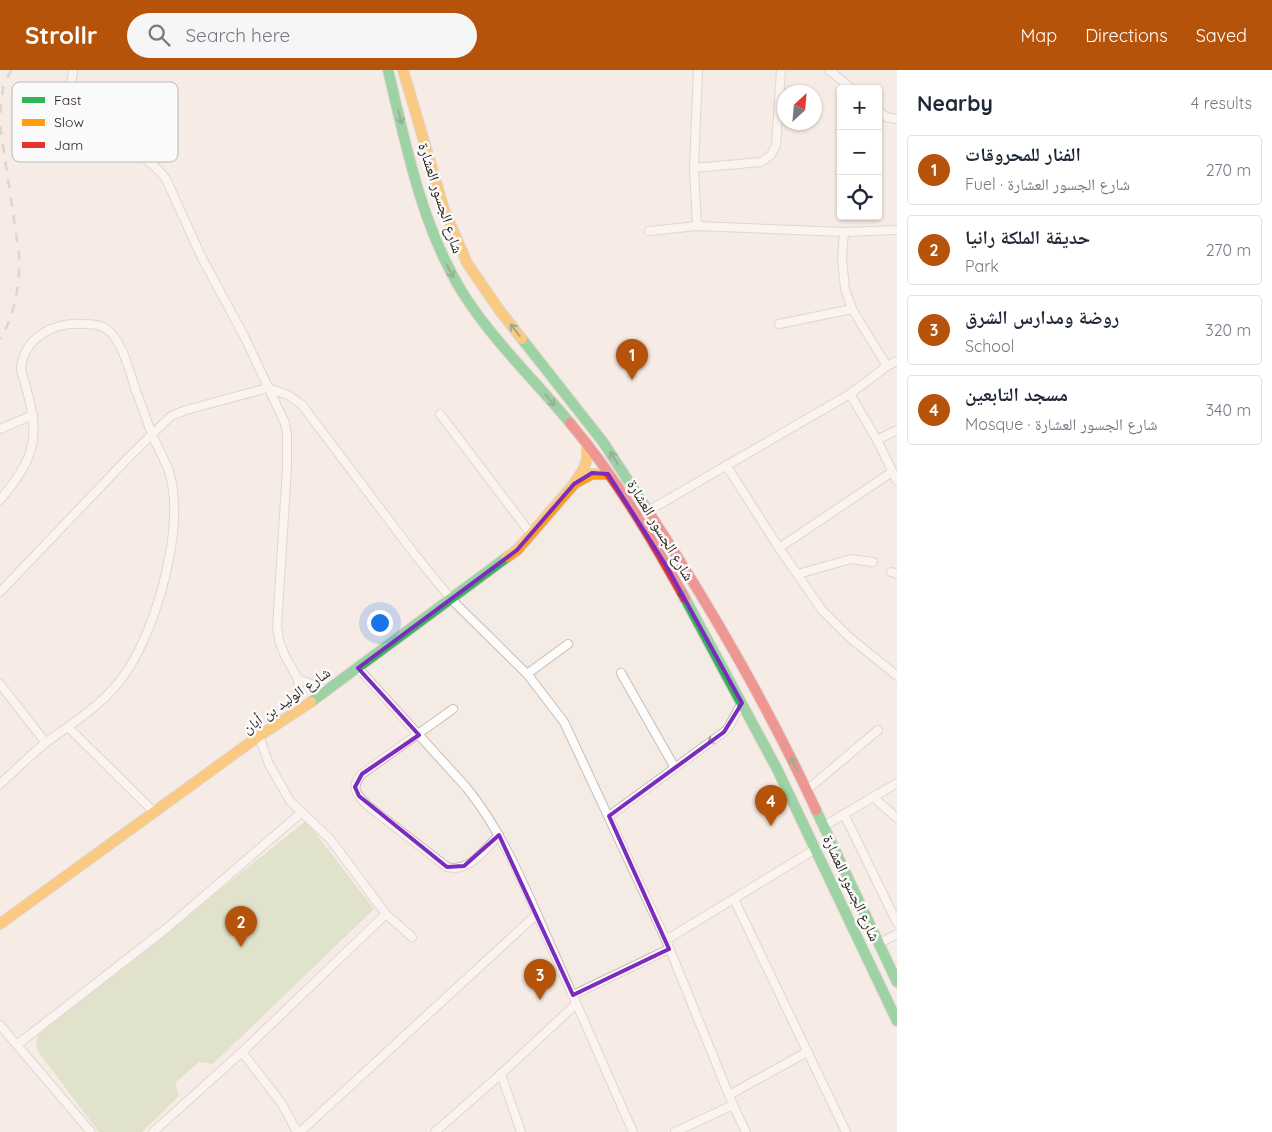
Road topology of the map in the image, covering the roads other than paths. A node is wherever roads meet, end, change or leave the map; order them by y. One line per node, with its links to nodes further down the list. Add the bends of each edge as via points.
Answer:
1 (388, 70): 27 (main road, شارع الجسور العشارة, one-way to 27, via 425,210 454,278 482,319)
2 (404, 70): 34 (main road, شارع الجسور العشارة, one-way to 2, via 603,442 500,312 470,268 444,209)
3 (698, 70): 10 (street)
4 (781, 70): 10 (street, via 776,145 771,155 761,162)
5 (829, 70): 6 (street)
6 (847, 85)
7 (882, 114): 8 (street)
8 (897, 118)
9 (149, 162): 19 (street, via 166,179)
10 (694, 168): 11 (street)
11 (696, 226): 13 (street); 14 (street)
12 (897, 230): 14 (street)
13 (649, 231)
14 (844, 232): 15 (street, via 843,274)
15 (852, 308): 16 (street); 18 (street)
16 (779, 324)
17 (897, 361): 18 (street)
18 (887, 366): 20 (street)
19 (268, 388): 25 (street, via 186,410 171,416); 42 (street, via 288,394 302,405); 48 (street, via 287,434 277,626 285,656)
20 (850, 394): 26 (street); 28 (street)
21 (440, 414): 35 (street)
22 (33, 415): 23 (street); 25 (street, via 21,370 28,350 43,332 54,327 70,323 96,324 106,328 119,344); 33 (street, via 34,438 29,456)
23 (0, 429)
24 (897, 430): 26 (street)
25 (152, 434): 41 (street); 54 (street, via 169,472 175,512 160,594 147,631 127,671 110,694)
26 (878, 440): 29 (street)
27 (587, 444): 30 (main road, شارع الجسور العشارة); 32 (main road, شارع الوليد بن أبان, via 587,459)
28 (726, 465): 34 (street); 36 (street)
29 (892, 472): 31 (street); 36 (street)
30 (608, 474): 32 (main road, شارع الوليد بن أبان, via 592,473); 39 (main road, شارع الجسور العشارة)
31 (897, 480)
32 (574, 484): 35 (main road, شارع الوليد بن أبان)
33 (0, 500)
34 (648, 511): 37 (main road, شارع الجسور العشارة)
35 (531, 534): 42 (main road, شارع الوليد بن أبان, via 517,550)
36 (780, 548): 40 (street)
37 (680, 560): 39 (main road); 62 (main road, شارع الجسور العشارة, one-way to 37, via 757,693)
38 (873, 562): 40 (street, via 851,559)
39 (667, 567): 51 (main road, شارع الجسور العشارة, one-way to 51)
40 (798, 574): 47 (street, via 822,610)
41 (0, 592)
42 (451, 599): 44 (main road, شارع الوليد بن أبان); 46 (street)
43 (568, 644): 46 (street)
44 (358, 668): 50 (main road, شارع الوليد بن أبان); 56 (street)
45 (621, 673): 59 (street)
46 (527, 674): 67 (street, via 564,722)
47 (897, 676)
48 (298, 679): 50 (street); 53 (street)
49 (0, 684): 58 (street)
50 (328, 690): 53 (main road, شارع الوليد بن أبان)
51 (742, 702): 59 (street, one-way to 59, via 728,728); 71 (main road, شارع الجسور العشارة)
52 (453, 709): 56 (street)
53 (293, 713): 57 (main road, شارع الوليد بن أبان)
54 (68, 727): 58 (street); 64 (street)
55 (878, 730): 62 (street)
56 (419, 735): 70 (street, via 480,804); 70 (street, via 362,774 355,787 359,796 447,867 455,869 473,861)
57 (259, 736): 64 (main road, شارع الوليد بن أبان); 65 (street, via 278,781)
58 (46, 743): 61 (street)
59 (675, 768): 67 (street)
60 (897, 783): 63 (street)
61 (0, 784)
62 (807, 790): 69 (main road, شارع الجسور العشارة)
63 (873, 796): 66 (street); 68 (street)
64 (154, 812): 75 (main road, شارع الوليد بن أبان)
65 (302, 813): 73 (street, via 330,839); 87 (street, via 167,928)
66 (844, 814): 69 (street); 76 (street)
67 (608, 816): 79 (street)
68 (897, 818)
69 (824, 826): 80 (main road, شارع الجسور العشارة)
70 (499, 835): 74 (street)
71 (817, 848): 72 (street); 85 (main road, شارع الجسور العشارة)
72 (734, 899): 79 (street); 89 (street)
73 (386, 914): 78 (street); 88 (street)
74 (537, 914): 83 (street); 95 (street)
75 (0, 924)
76 (897, 924)
77 (897, 934): 80 (street)
78 (412, 937)
79 (666, 940): 81 (street)
80 (878, 944): 82 (main road, شارع الجسور العشارة)
81 (669, 949): 83 (street); 91 (street)
82 (897, 982)
83 (573, 995): 84 (street)
84 (576, 1004): 90 (street); 98 (street)
85 (897, 1020)
86 (0, 1025): 87 (street)
87 (18, 1044): 93 (street)
88 (242, 1052): 94 (street); 95 (street, via 282,1104)
89 (807, 1052): 91 (street); 101 (street)
90 (501, 1074): 96 (street); 97 (street)
91 (729, 1095): 92 (street)
92 (733, 1105): 99 (street); 100 (street)
93 (91, 1132)
94 (153, 1132)
95 (298, 1132)
96 (435, 1132)
97 (521, 1132)
98 (633, 1132)
99 (675, 1132)
100 (746, 1132)
101 (846, 1132)

